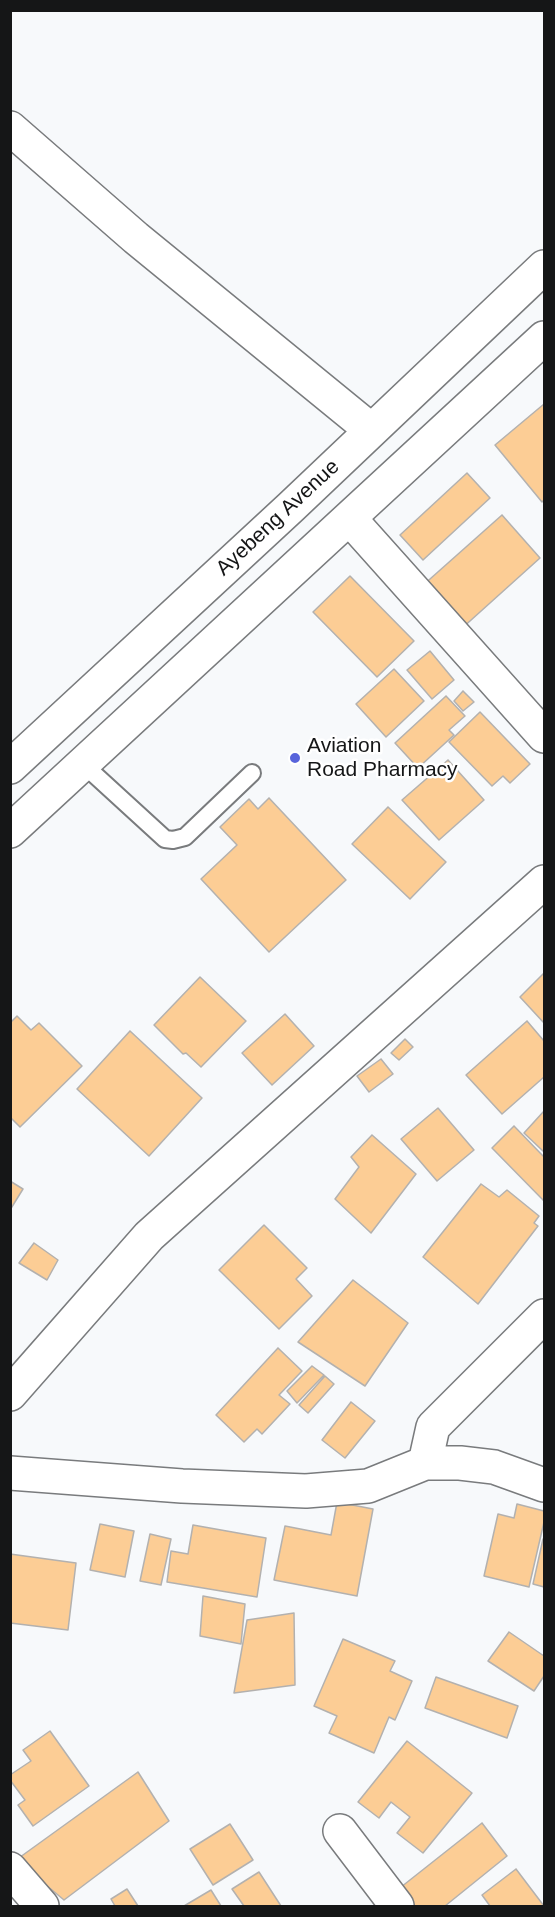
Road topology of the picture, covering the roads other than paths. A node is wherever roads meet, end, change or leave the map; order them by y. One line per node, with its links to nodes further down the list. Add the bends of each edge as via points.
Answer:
1 (10, 128): 4 (street, via 136,238)
2 (544, 267): 4 (street, Ayebeng Avenue)
3 (543, 344): 5 (street)
4 (371, 430): 8 (street, Ayebeng Avenue)
5 (350, 519): 6 (street); 7 (street)
6 (544, 736)
7 (83, 764): 9 (lane, via 165,839 173,840 185,837); 10 (street)
8 (10, 767)
9 (252, 773)
10 (10, 831)
11 (544, 882): 13 (street, via 149,1236)
12 (544, 1316): 14 (street, via 433,1427)
13 (10, 1394)
14 (424, 1463): 15 (street, via 368,1486 306,1491); 16 (street, via 460,1462 494,1467)
15 (10, 1473)
16 (544, 1485)
17 (340, 1832): 20 (street)
18 (10, 1869): 19 (street)
19 (42, 1906)
20 (397, 1906)

